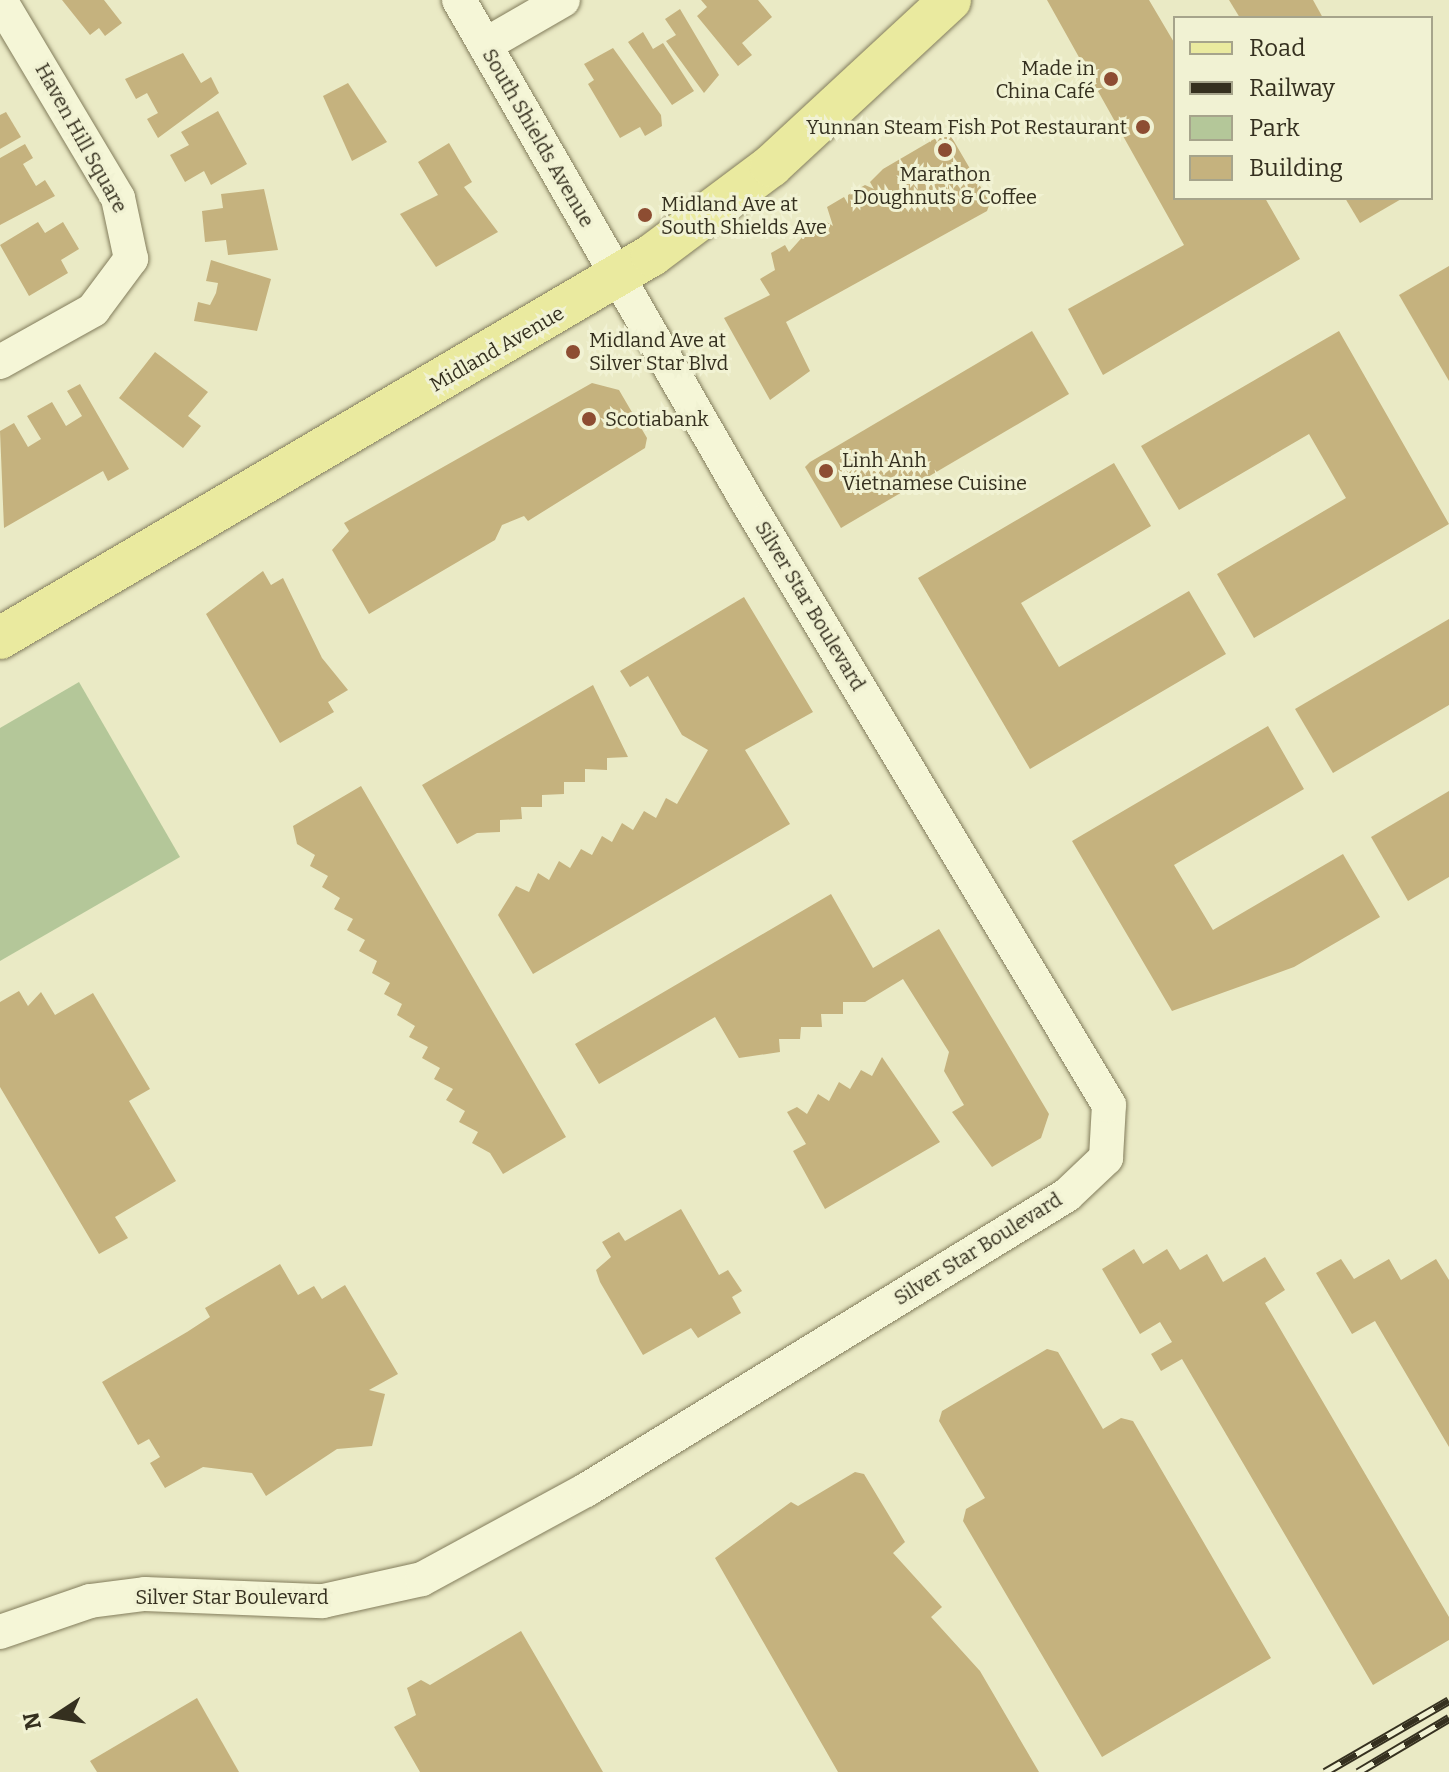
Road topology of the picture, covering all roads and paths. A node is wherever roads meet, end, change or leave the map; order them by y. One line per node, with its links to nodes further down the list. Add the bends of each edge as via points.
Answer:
1 (0, 0): 7 (street, Haven Hill Square, via 118,198 131,259 93,310)
2 (459, 0): 5 (street, South Shields Avenue)
3 (563, 0): 5 (street)
4 (950, 0): 6 (main road, Midland Avenue, via 771,166)
5 (485, 45): 6 (street, South Shields Avenue)
6 (618, 276): 8 (main road, Midland Avenue); 9 (street, Silver Star Boulevard, via 1109,1105 1106,1158 1067,1195 586,1490 422,1579 323,1601 145,1594 90,1601)
7 (0, 362)
8 (0, 638)
9 (0, 1632)

